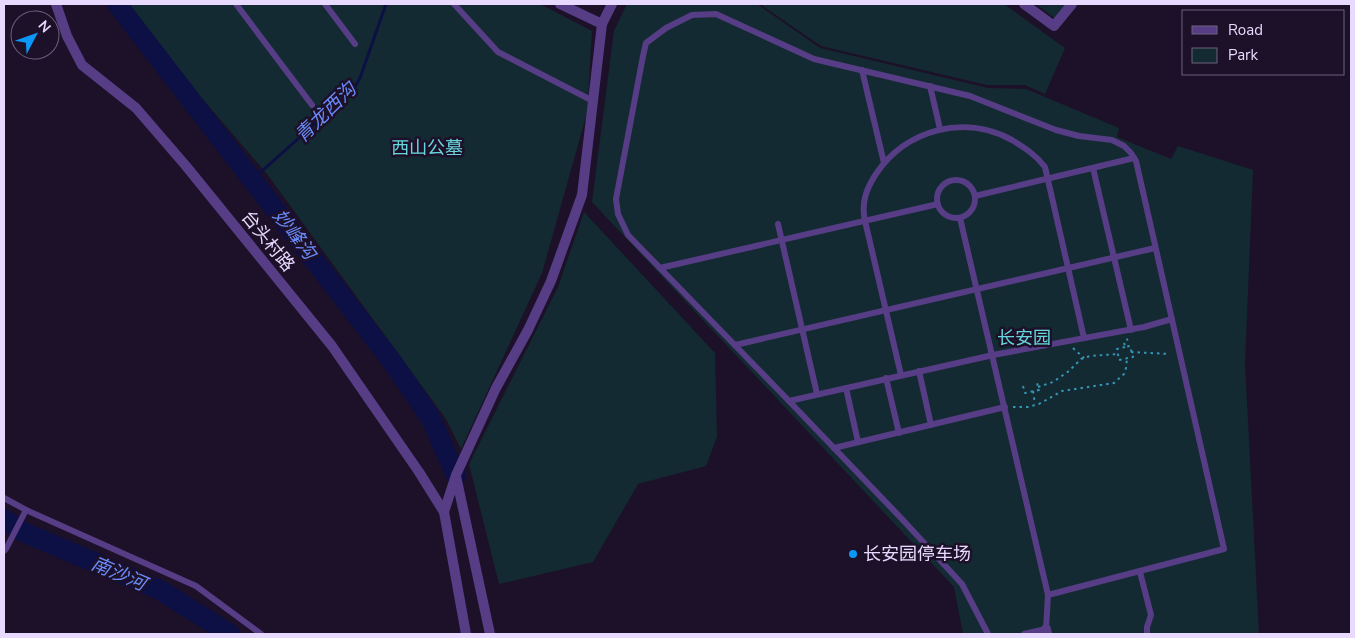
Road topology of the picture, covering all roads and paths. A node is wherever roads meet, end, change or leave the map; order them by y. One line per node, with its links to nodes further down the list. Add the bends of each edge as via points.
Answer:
1 (56, 4): 62 (street, 台头村路, via 82,65 136,108 332,346)
2 (236, 4): 14 (lane)
3 (325, 4): 10 (lane)
4 (454, 4): 13 (lane, via 498,52)
5 (560, 4): 9 (street)
6 (612, 4): 9 (street)
7 (1024, 4): 8 (street, via 1054,26)
8 (1072, 4)
9 (602, 24): 13 (street)
10 (356, 44)
11 (862, 70): 12 (lane); 17 (lane); 28 (lane, via 814,59 716,14 692,15 651,38 646,43 643,56 616,199 618,214 628,234)
12 (930, 86): 15 (lane); 16 (lane, via 970,96 1056,130 1112,140 1124,146)
13 (593, 101): 59 (street, via 582,195 551,281)
14 (312, 105)
15 (940, 129): 17 (lane, via 912,140); 19 (lane, via 967,127 1002,135 1038,158)
16 (1134, 158): 18 (lane); 26 (lane)
17 (884, 163): 23 (lane, via 863,201)
18 (1093, 168): 19 (lane); 27 (lane)
19 (1047, 179): 20 (lane); 29 (lane)
20 (975, 196): 21 (lane, via 972,187 955,180 939,189); 22 (lane, via 971,212)
21 (938, 204): 22 (lane, via 942,213); 23 (lane)
22 (960, 218): 30 (lane)
23 (865, 221): 25 (lane); 31 (lane)
24 (778, 224): 25 (lane)
25 (782, 240): 28 (lane); 33 (lane)
26 (1155, 248): 27 (lane); 32 (lane)
27 (1114, 257): 29 (lane); 34 (lane)
28 (660, 268): 36 (lane)
29 (1068, 268): 30 (lane); 35 (lane)
30 (977, 289): 31 (lane); 40 (lane)
31 (886, 310): 33 (lane); 44 (lane)
32 (1172, 319): 34 (lane); 41 (lane)
33 (802, 330): 36 (lane); 51 (lane)
34 (1131, 330): 35 (lane); 37 (path, via 1124,342)
35 (1084, 338): 40 (lane)
36 (735, 345): 52 (lane)
37 (1125, 347): 38 (path, via 1130,346); 39 (path, via 1117,349)
38 (1131, 352): 41 (path); 42 (path, via 1132,357)
39 (1118, 354): 42 (path, via 1119,360); 48 (path, via 1081,359 1053,382)
40 (993, 355): 43 (lane); 54 (lane)
41 (1180, 356): 64 (lane, via 1224,548)
42 (1126, 358): 53 (path, via 1124,374 1114,383 1062,392)
43 (919, 371): 44 (lane); 55 (lane)
44 (901, 375): 45 (lane)
45 (886, 378): 49 (lane); 56 (lane)
46 (1037, 383): 48 (path)
47 (1023, 386): 50 (path, via 1025,393)
48 (1038, 387): 50 (path, via 1039,390)
49 (846, 388): 51 (lane); 57 (lane)
50 (1032, 391): 53 (path)
51 (817, 394): 52 (lane)
52 (789, 401): 58 (lane)
53 (1035, 405): 54 (path)
54 (1005, 407): 55 (lane); 65 (lane)
55 (931, 425): 56 (lane)
56 (899, 433): 57 (lane)
57 (858, 442): 58 (lane)
58 (834, 448): 70 (lane, via 962,584)
59 (456, 475): 62 (street); 69 (street)
60 (4, 498): 61 (lane)
61 (26, 510): 63 (lane); 67 (lane, via 196,586)
62 (444, 512): 68 (street)
63 (5, 550)
64 (1140, 572): 65 (lane); 72 (lane, via 1151,615)
65 (1048, 595): 66 (lane)
66 (1047, 632): 71 (lane)
67 (261, 634)
68 (466, 634)
69 (490, 634)
70 (988, 634)
71 (1024, 634)
72 (1147, 634)

